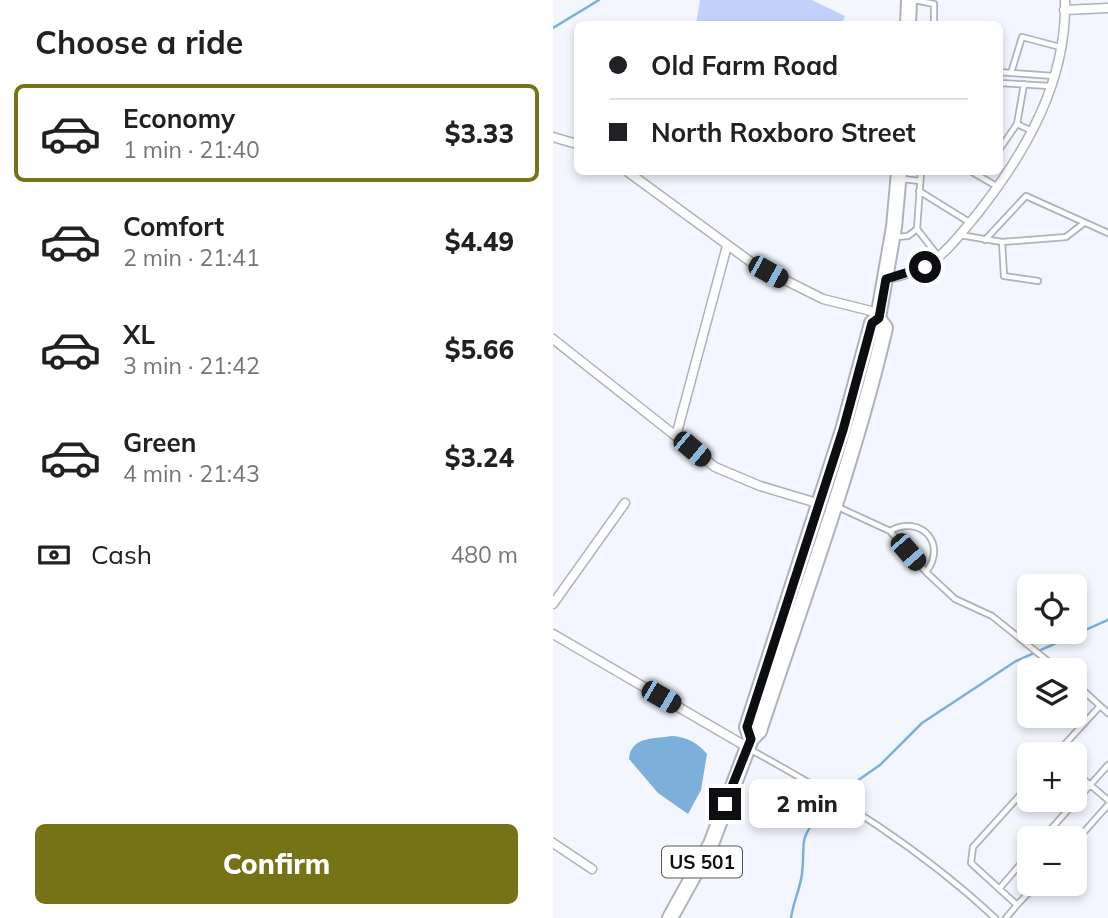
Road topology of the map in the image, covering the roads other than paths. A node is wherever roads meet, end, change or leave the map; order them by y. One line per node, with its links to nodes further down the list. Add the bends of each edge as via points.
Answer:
1 (909, 0): 6 (highway)
2 (915, 0): 7 (lane, via 935,4)
3 (1065, 0): 5 (street)
4 (1108, 8): 5 (street)
5 (1065, 10): 8 (street)
6 (908, 21)
7 (934, 21)
8 (1060, 47): 10 (lane, via 1022,37); 11 (street)
9 (1003, 72): 10 (lane)
10 (1011, 73): 11 (lane)
11 (1053, 76): 14 (street)
12 (1003, 83): 13 (lane)
13 (1024, 84): 14 (lane); 15 (lane)
14 (1051, 86): 16 (street)
15 (1017, 124): 16 (lane); 19 (lane)
16 (1033, 132): 25 (street)
17 (553, 137): 18 (street)
18 (574, 143)
19 (1003, 143)
20 (632, 175): 35 (street)
21 (898, 175): 24 (lane); 32 (highway, US 501)
22 (921, 175): 24 (lane)
23 (984, 175): 25 (lane)
24 (920, 181): 26 (lane)
25 (998, 187): 27 (street)
26 (919, 191): 27 (lane); 29 (lane)
27 (970, 223): 31 (street)
28 (1084, 223): 30 (lane); 33 (lane, via 1026,196); 34 (lane, via 1066,237)
29 (917, 229): 32 (lane, via 908,236); 36 (lane)
30 (1108, 233)
31 (959, 235): 33 (lane); 36 (street)
32 (892, 238): 37 (highway, US 501)
33 (985, 240): 34 (lane)
34 (1002, 243): 38 (lane, via 1004,276)
35 (727, 247): 39 (street, via 811,293); 42 (street)
36 (938, 256): 37 (street, via 917,271)
37 (886, 279): 39 (highway, US 501)
38 (1038, 281)
39 (879, 315): 41 (highway, US 501, via 872,323); 45 (highway, US 501, via 885,328)
40 (553, 339): 42 (street)
41 (843, 430): 44 (highway, US 501); 45 (highway, via 844,446 830,494)
42 (676, 436): 44 (street, via 728,474)
43 (625, 503): 49 (street)
44 (817, 503): 48 (highway, via 823,512 804,574); 56 (highway, US 501, via 747,727)
45 (835, 506): 46 (lane); 48 (highway, US 501)
46 (890, 531): 47 (lane); 47 (lane, via 902,524 915,525 929,535 935,547 934,562)
47 (926, 572): 51 (lane, via 955,599 992,616)
48 (808, 582): 56 (highway, US 501, via 759,731)
49 (553, 604)
50 (553, 634): 56 (street)
51 (1044, 658)
52 (1087, 694): 53 (lane)
53 (1100, 706): 54 (lane); 55 (lane)
54 (1108, 713)
55 (1067, 742)
56 (749, 743): 70 (highway, US 501, via 711,844); 71 (lane, via 910,846)
57 (1108, 765): 59 (lane)
58 (1087, 782): 59 (lane)
59 (1090, 785): 61 (lane); 62 (lane)
60 (1017, 798): 67 (lane, via 973,847 971,863)
61 (1108, 803): 63 (lane)
62 (1054, 826)
63 (1087, 828)
64 (553, 843): 66 (street)
65 (1017, 868): 67 (lane)
66 (591, 869)
67 (999, 888): 69 (lane)
68 (1026, 896): 69 (lane)
69 (1017, 905): 72 (lane)
70 (675, 916)
71 (995, 918)
72 (1006, 918)

